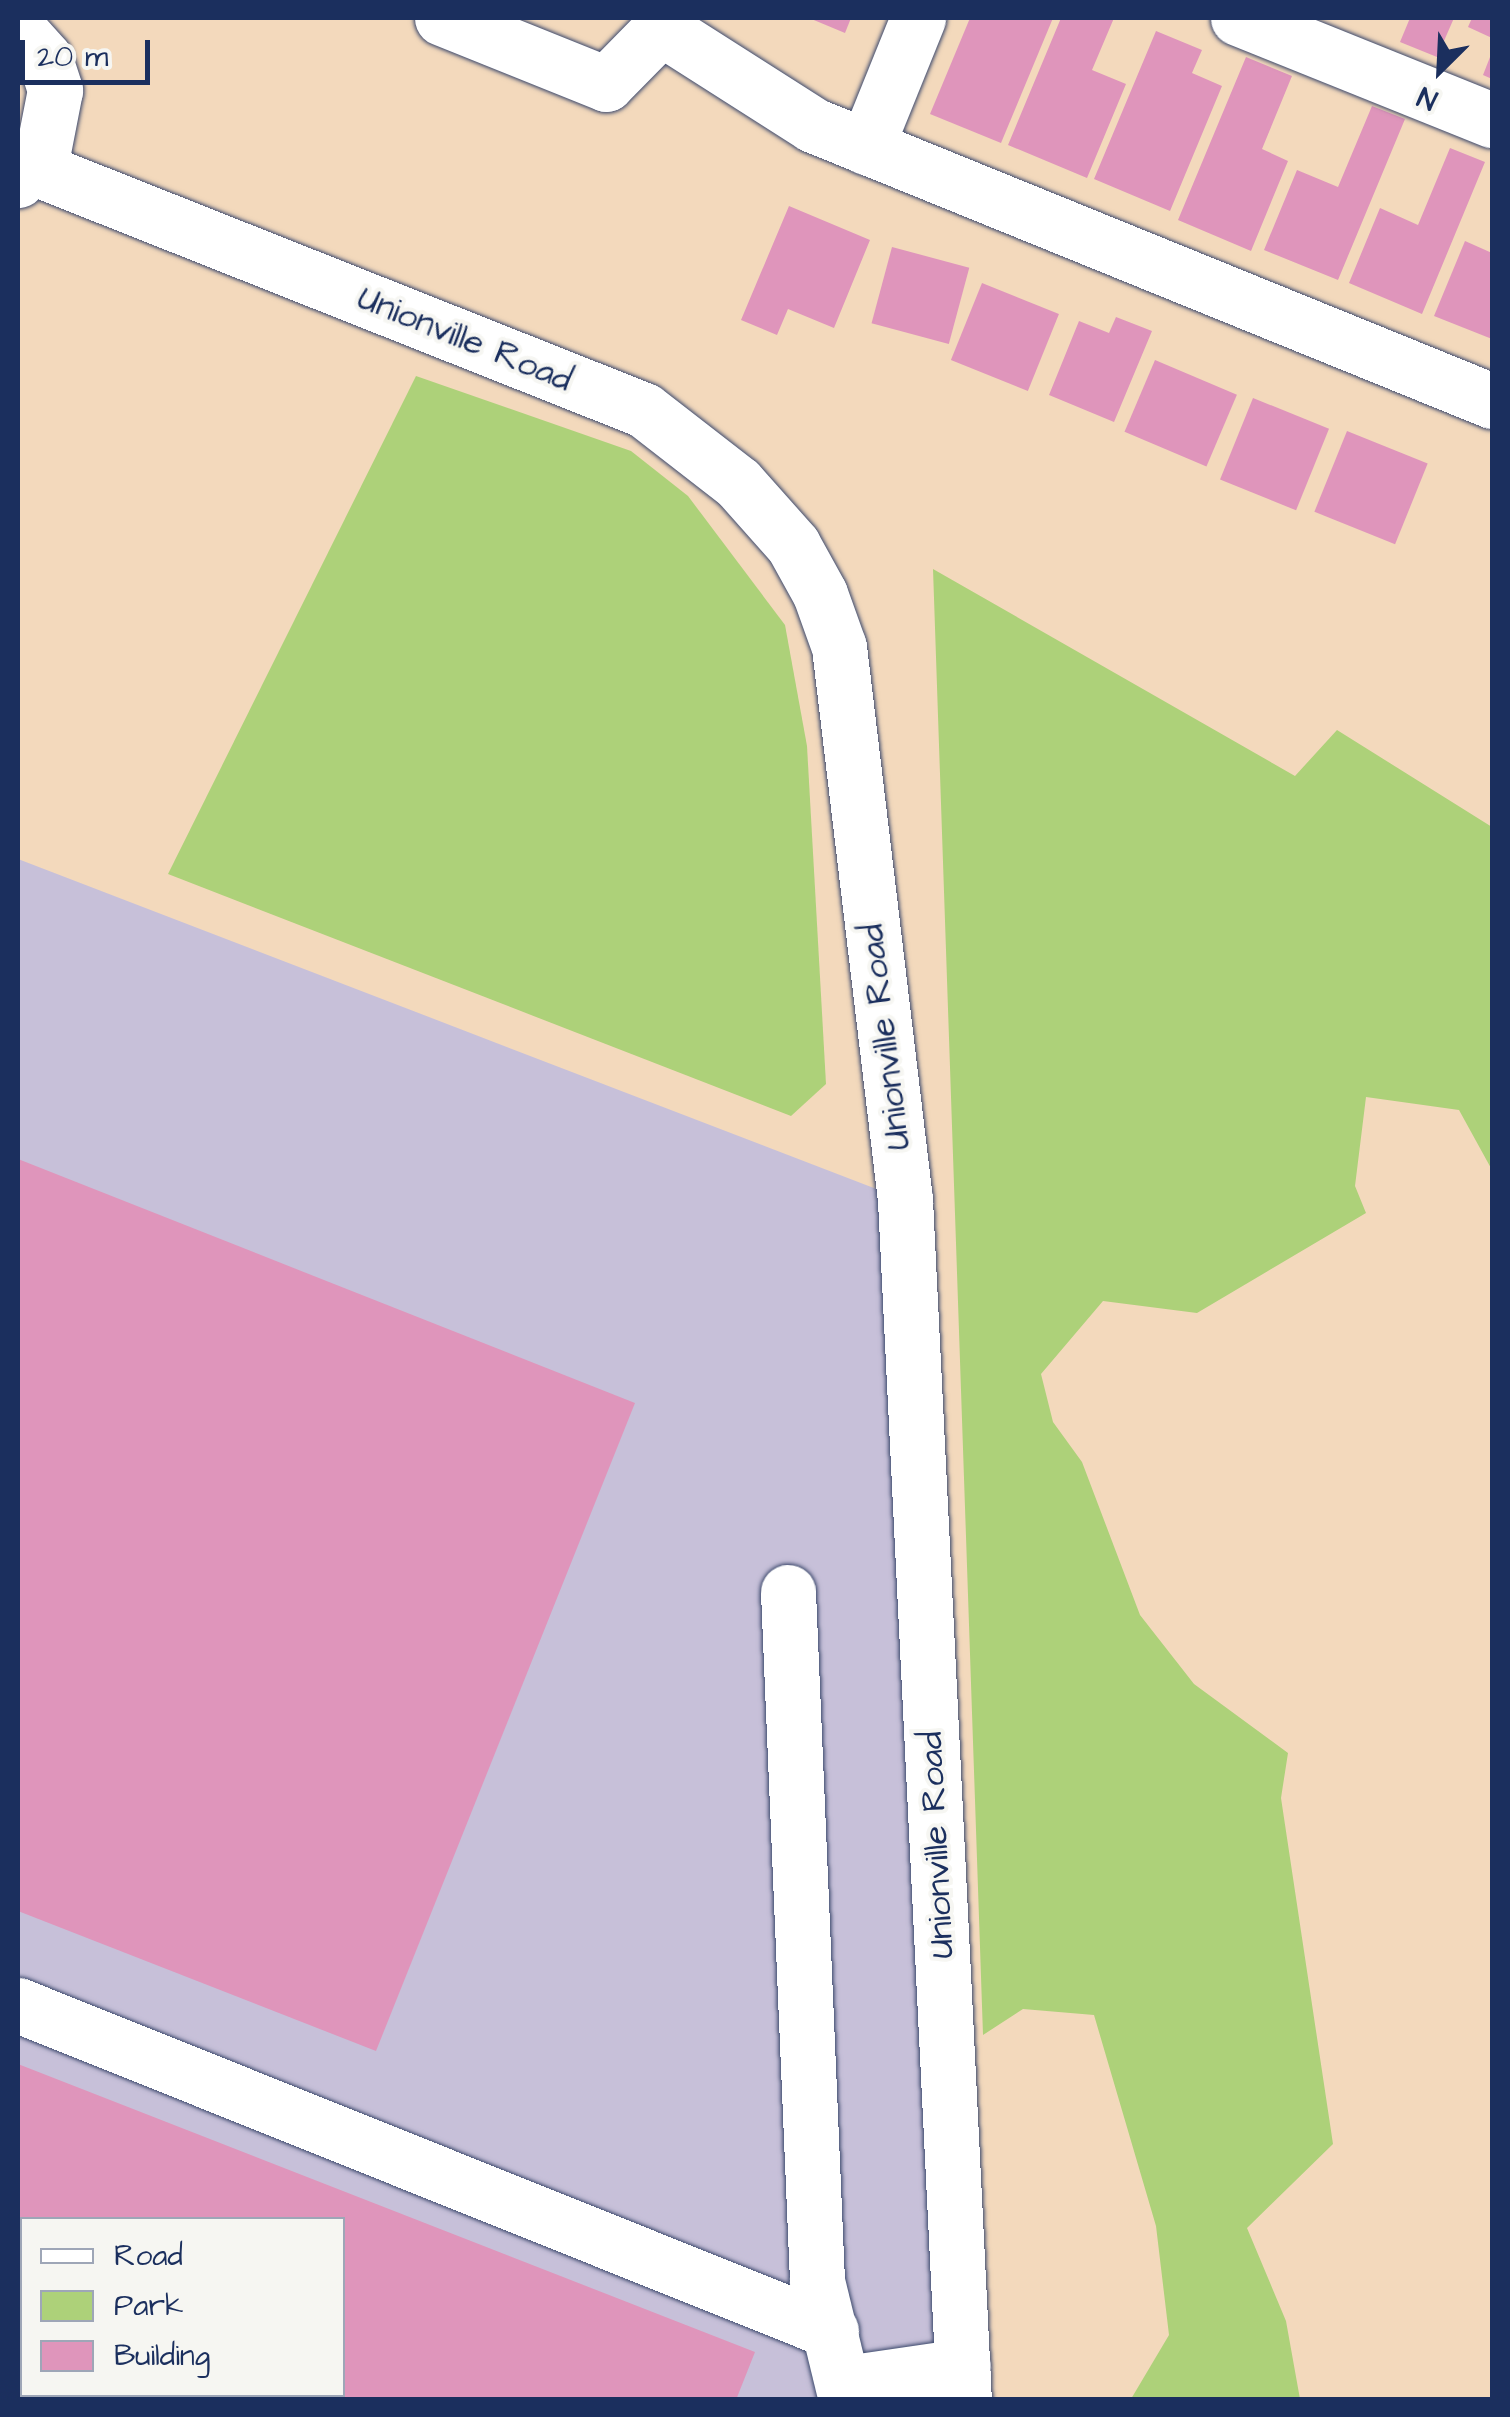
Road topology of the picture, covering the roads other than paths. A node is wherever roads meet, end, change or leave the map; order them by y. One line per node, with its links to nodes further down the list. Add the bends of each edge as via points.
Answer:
1 (442, 18): 4 (street, via 606,84)
2 (918, 18): 7 (street)
3 (1238, 18): 6 (street)
4 (661, 22): 7 (street, via 813,125)
5 (18, 29): 8 (street, via 45,59 54,90 54,122)
6 (1492, 120)
7 (866, 147): 9 (street)
8 (25, 173): 13 (street, Unionville Road, via 644,410 738,483 794,545 820,594 838,647 905,1200)
9 (1492, 402)
10 (788, 1592): 12 (street, via 817,2281)
11 (18, 2005): 12 (street)
12 (832, 2332): 14 (street)
13 (963, 2383): 14 (street)
14 (846, 2391)

